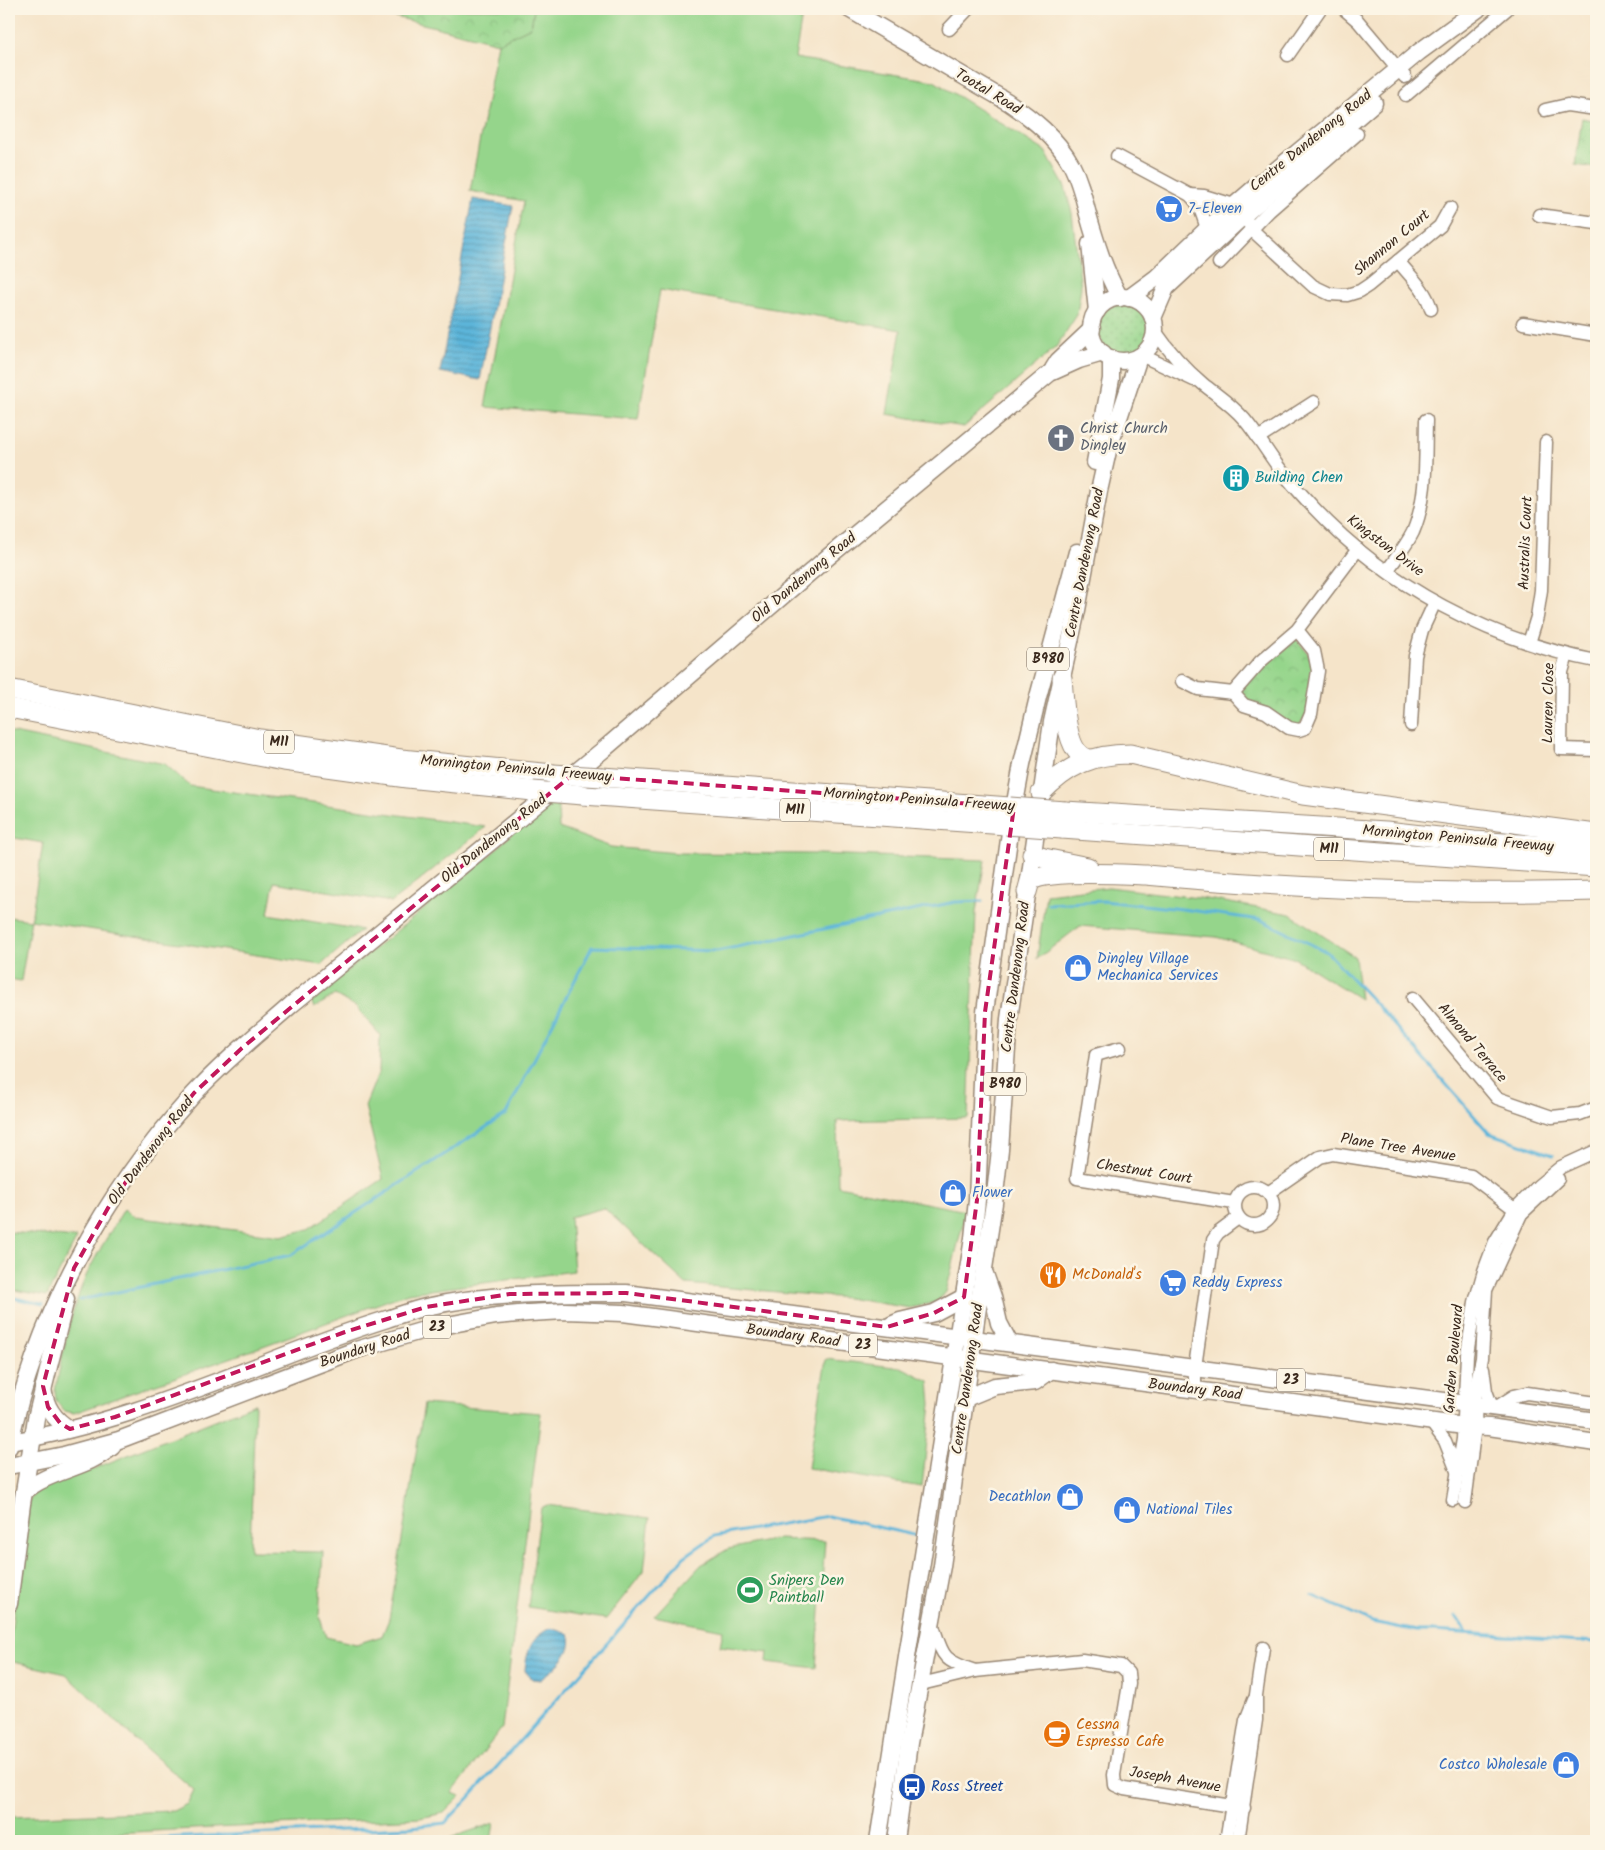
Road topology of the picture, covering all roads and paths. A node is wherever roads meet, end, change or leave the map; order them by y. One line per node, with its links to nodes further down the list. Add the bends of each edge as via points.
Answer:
1 (850, 9): 18 (main road, Tootal Road, via 1008,102 1038,124 1070,163)
2 (968, 9): 8 (street)
3 (1320, 9): 9 (street)
4 (1344, 9): 10 (street)
5 (1478, 9): 7 (street, Centre Dandenong Road); 10 (main road, Centre Dandenong Road, via 1428,57)
6 (1507, 9): 7 (street)
7 (1488, 24): 11 (street)
8 (949, 30)
9 (1288, 55)
10 (1402, 73): 20 (main road, Centre Dandenong Road, via 1332,140)
11 (1406, 94)
12 (1545, 110): 13 (street, via 1567,105)
13 (1596, 110)
14 (1357, 134): 20 (street, Centre Dandenong Road, via 1269,211)
15 (1117, 156): 16 (street)
16 (1190, 195): 20 (street, via 1204,196); 22 (street)
17 (1450, 208): 23 (street, Shannon Court, via 1440,226)
18 (1087, 211): 25 (main road, Tootal Road, via 1107,273); 27 (main road, Tootal Road)
19 (1539, 215): 21 (street)
20 (1242, 218): 22 (main road, Centre Dandenong Road); 23 (street, Shannon Court, via 1313,286 1330,294 1347,295 1360,291); 24 (street, Centre Dandenong Road)
21 (1596, 223)
22 (1215, 228): 25 (main road, Centre Dandenong Road, via 1156,278); 29 (main road, Centre Dandenong Road, via 1166,288)
23 (1398, 261): 26 (street, via 1424,292)
24 (1219, 263)
25 (1124, 298): 27 (main road, via 1109,301); 29 (main road, via 1143,305)
26 (1431, 309)
27 (1097, 311): 30 (main road)
28 (1523, 323): 31 (street)
29 (1154, 324): 33 (main road, B980, via 1151,345); 35 (street, Kingston Drive, via 1165,346)
30 (1092, 329): 32 (main road, B980, via 1094,340); 34 (main road, Old Dandenong Road)
31 (1596, 335)
32 (1107, 356): 33 (main road, via 1127,361); 34 (main road, Old Dandenong Road, via 1078,360); 56 (main road, Centre Dandenong Road / B980, via 1111,379 1083,527 1031,725)
33 (1140, 356): 35 (street, Kingston Drive); 47 (main road, Centre Dandenong Road / B980, via 1098,491)
34 (1050, 373): 73 (main road, Old Dandenong Road, via 603,750 242,1048 194,1093 152,1144 108,1208)
35 (1203, 384): 38 (street, Kingston Drive, via 1232,406)
36 (1314, 402): 38 (street)
37 (1426, 420): 41 (street, via 1421,508 1412,533)
38 (1258, 438): 40 (street, Kingston Drive, via 1315,509)
39 (1546, 442): 44 (street, Australis Court, via 1541,590)
40 (1358, 549): 41 (street, Kingston Drive); 43 (street)
41 (1387, 571): 42 (street, Kingston Drive)
42 (1435, 602): 44 (street, Kingston Drive); 52 (street, via 1415,656)
43 (1297, 630): 50 (street, via 1261,661); 50 (street, via 1314,652 1318,671 1311,714 1305,728 1289,728 1266,712 1244,705)
44 (1529, 644): 45 (street, Kingston Drive)
45 (1567, 655): 46 (street, Kingston Drive); 53 (street, Lauren Close, via 1562,672 1561,749)
46 (1596, 661)
47 (1062, 678): 54 (highway, via 1070,736 1079,755); 55 (main road, Centre Dandenong Road / B980)
48 (1182, 681): 50 (street, via 1198,689)
49 (9, 689): 56 (highway, Mornington Peninsula Freeway / M11, bridge, via 260,739 410,760)
50 (1233, 693)
51 (9, 708): 56 (highway, Mornington Peninsula Freeway / M11, bridge, via 284,761 407,778 533,791)
52 (1412, 725)
53 (1596, 750)
54 (1091, 759): 55 (highway, via 1058,777); 58 (highway, via 1130,754 1303,795)
55 (1041, 792): 56 (main road); 60 (main road, Centre Dandenong Road / B980)
56 (1010, 820): 57 (highway, Mornington Peninsula Freeway / M11, bridge); 60 (main road, via 1021,844); 75 (main road, Centre Dandenong Road / B980, via 985,1012 977,1200)
57 (1063, 820): 59 (highway, Mornington Peninsula Freeway / M11, via 1386,832); 61 (highway, Mornington Peninsula Freeway / M11, via 1262,845)
58 (1596, 834)
59 (1596, 849)
60 (1032, 854): 62 (highway); 64 (main road, Centre Dandenong Road / B980)
61 (1596, 867)
62 (1119, 873): 63 (highway, via 1372,890); 64 (highway, via 1038,877 1030,882)
63 (1596, 891)
64 (1027, 892): 74 (main road, Centre Dandenong Road / B980, via 1009,1019 999,1166)
65 (1413, 998): 67 (street, Almond Terrace, via 1496,1098 1552,1117 1580,1114)
66 (1120, 1048): 70 (street, Chestnut Court, via 1096,1055 1077,1178)
67 (1596, 1108)
68 (1596, 1150): 71 (street, Garden Boulevard, via 1561,1167 1538,1186)
69 (1268, 1193): 70 (street, via 1260,1188 1247,1188 1241,1191); 71 (street, Plane Tree Avenue, via 1320,1157 1333,1154 1471,1176); 72 (street, via 1272,1198 1272,1212 1264,1223 1250,1225)
70 (1234, 1203): 72 (street)
71 (1518, 1212): 81 (street, Garden Boulevard, via 1486,1290); 90 (street, Garden Boulevard, via 1495,1242 1475,1302 1467,1355)
72 (1238, 1218): 84 (street, via 1213,1240)
73 (74, 1268): 86 (main road, Old Dandenong Road); 99 (main road, Old Dandenong Road, via 38,1344)
74 (984, 1272): 75 (main road, Centre Dandenong Road / B980); 79 (main road, via 999,1323)
75 (968, 1300): 76 (main road, via 934,1313 900,1320); 77 (main road, Centre Dandenong Road / B980); 78 (main road, Centre Dandenong Road / B980)
76 (887, 1327): 77 (main road, Boundary Road / 23); 95 (main road, Boundary Road / 23, via 626,1293 510,1294 408,1312 345,1332 217,1382)
77 (957, 1336): 78 (main road, Boundary Road / 23); 80 (main road, Centre Dandenong Road / B980)
78 (974, 1338): 79 (main road, Boundary Road / 23); 82 (main road, Centre Dandenong Road / B980)
79 (1009, 1342): 83 (main road, Boundary Road / 23)
80 (954, 1358): 82 (main road, Boundary Road / 23); 97 (main road, Boundary Road / 23, via 623,1313 565,1311 496,1316 431,1328 356,1350); 110 (main road, Centre Dandenong Road)
81 (1482, 1358): 90 (street, Garden Boulevard); 91 (street, via 1486,1391)
82 (971, 1360): 85 (main road, Boundary Road / 23); 88 (main road, Centre Dandenong Road)
83 (1159, 1362): 84 (main road, Boundary Road / 23); 87 (main road)
84 (1195, 1367): 87 (street); 90 (main road, Boundary Road / 23)
85 (1051, 1370): 87 (main road, Boundary Road / 23); 88 (main road, via 1035,1382 995,1386)
86 (43, 1386): 95 (main road, via 51,1412 58,1422); 96 (main road, Old Dandenong Road)
87 (1190, 1389): 93 (main road, Boundary Road / 23)
88 (966, 1398): 105 (main road, Centre Dandenong Road)
89 (1596, 1403): 91 (street, via 1528,1393 1514,1396)
90 (1470, 1405): 91 (main road, Boundary Road / 23); 94 (street, Garden Boulevard)
91 (1495, 1407): 92 (main road, Boundary Road / 23)
92 (1596, 1421)
93 (1431, 1422): 94 (main road, Boundary Road / 23); 102 (street, via 1446,1441)
94 (1470, 1427): 98 (main road, Boundary Road / 23); 102 (street); 102 (street, via 1459,1501)
95 (70, 1429): 96 (main road, Boundary Road / 23)
96 (32, 1438): 99 (main road, Boundary Road / 23); 100 (main road, Old Dandenong Road)
97 (119, 1440): 100 (main road, Boundary Road / 23); 103 (main road, via 96,1458 40,1480)
98 (1596, 1443)
99 (9, 1444)
100 (28, 1463): 101 (main road, Boundary Road / 23); 103 (main road, Old Dandenong Road)
101 (9, 1466)
102 (1458, 1473)
103 (24, 1492): 104 (main road, Old Dandenong Road)
104 (9, 1604)
105 (932, 1623): 107 (street, Joseph Avenue, via 943,1654 955,1664); 108 (main road, Centre Dandenong Road)
106 (1263, 1648): 109 (street, Joseph Avenue, via 1256,1720)
107 (975, 1671): 108 (street, Joseph Avenue); 109 (street, Joseph Avenue, via 1082,1660 1121,1666 1128,1673 1129,1684 1115,1785)
108 (921, 1684): 111 (main road, Centre Dandenong Road, via 909,1743)
109 (1238, 1807): 112 (street, Joseph Avenue); 113 (street, Joseph Avenue)
110 (878, 1841)
111 (896, 1841)
112 (1226, 1841)
113 (1238, 1841)

